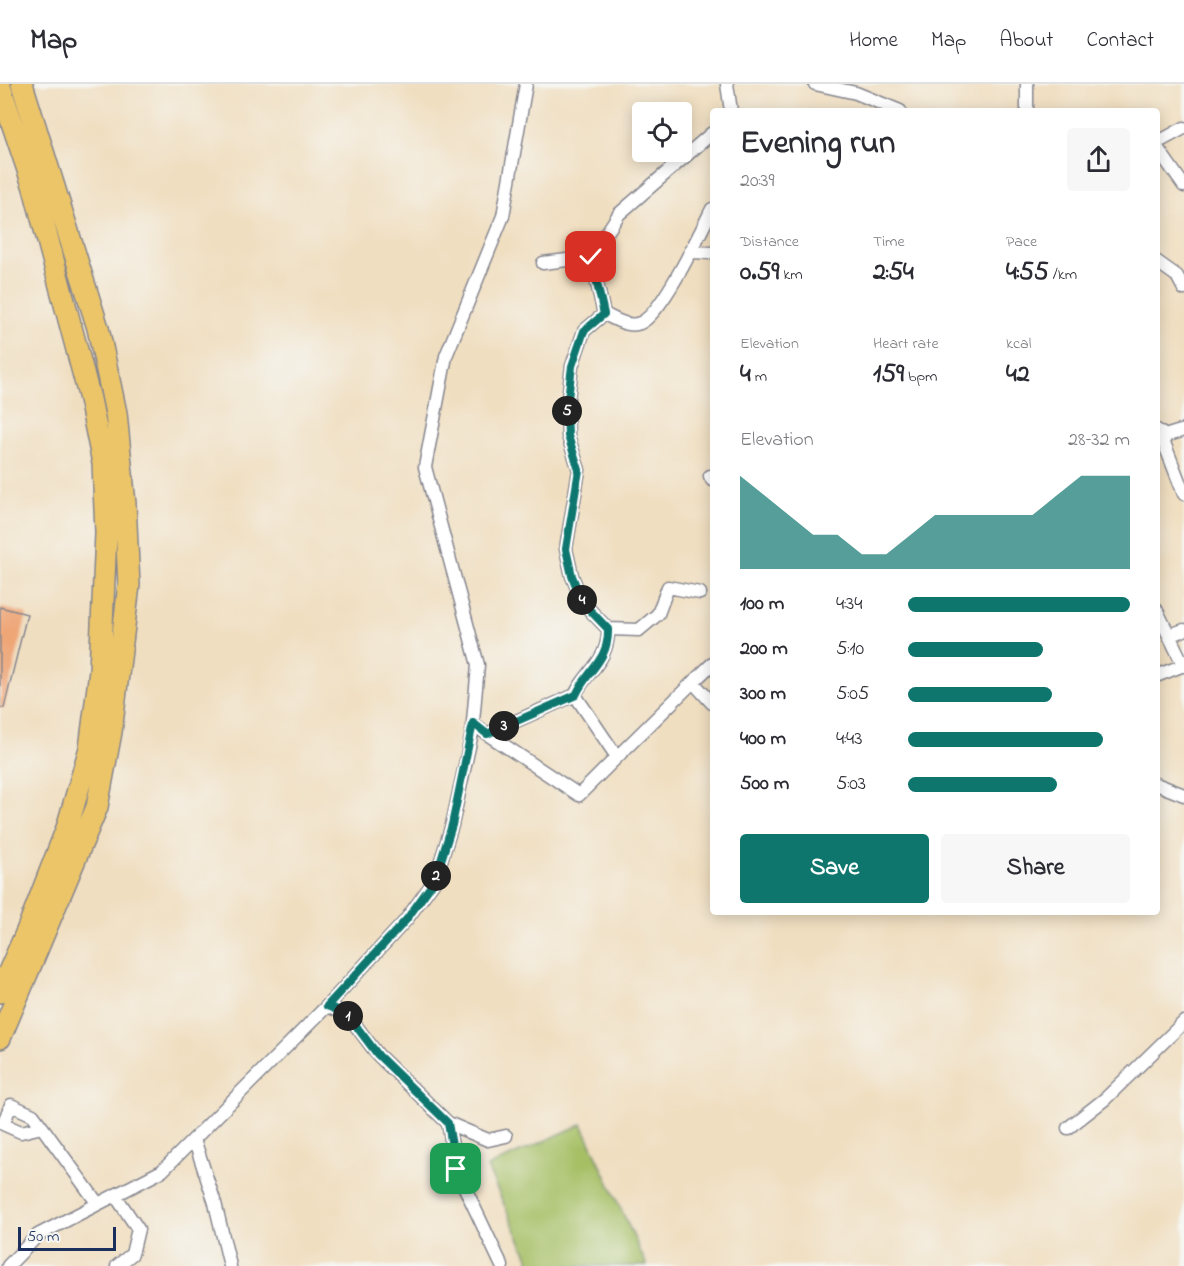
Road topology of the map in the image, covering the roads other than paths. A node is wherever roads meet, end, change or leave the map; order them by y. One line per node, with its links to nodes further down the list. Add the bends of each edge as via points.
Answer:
1 (22, 84): 47 (highway, via 100,339 117,424 129,585 111,732 97,807)
2 (526, 84): 39 (street, via 503,216 446,356 425,467 478,665)
3 (727, 84): 8 (street)
4 (815, 84): 7 (street)
5 (1027, 84): 10 (street)
6 (0, 87): 44 (highway, via 34,188 88,388 103,463 106,533 100,671 90,748 67,828)
7 (855, 89): 9 (street)
8 (731, 108)
9 (894, 108)
10 (1027, 108)
11 (1184, 128): 13 (street)
12 (710, 135): 19 (street, via 619,214)
13 (1160, 140)
14 (1160, 152): 15 (street)
15 (1184, 186)
16 (710, 213): 17 (street)
17 (692, 252): 18 (street); 23 (street, via 645,320 631,324)
18 (710, 253)
19 (591, 257): 20 (street); 23 (street)
20 (543, 263)
21 (1160, 264): 22 (street, via 1177,276)
22 (1184, 289)
23 (604, 314): 30 (street, via 584,331 572,366 568,436 579,470 566,549 583,603)
24 (1184, 430): 25 (street)
25 (1160, 432)
26 (1160, 434): 27 (street)
27 (1184, 494)
28 (700, 593): 30 (street, via 668,587 658,614 639,630)
29 (1160, 616): 32 (street)
30 (608, 629): 37 (street, via 609,643)
31 (1184, 630): 32 (street)
32 (1170, 635): 33 (street)
33 (1184, 665): 35 (street)
34 (710, 666): 36 (street)
35 (1160, 674)
36 (693, 682): 38 (street); 41 (street)
37 (576, 695): 40 (street); 41 (street)
38 (710, 701)
39 (473, 723): 40 (street); 45 (street, via 452,825 435,880 406,920)
40 (487, 734): 41 (street, via 579,795)
41 (617, 756)
42 (1160, 786): 43 (street)
43 (1184, 795)
44 (0, 992)
45 (327, 1006): 48 (street, via 347,1014 378,1055); 52 (street)
46 (1184, 1022): 50 (street, via 1105,1099)
47 (0, 1038)
48 (448, 1123): 51 (street, via 488,1140); 58 (street, via 456,1169)
49 (42, 1127): 54 (street)
50 (1068, 1128)
51 (506, 1136)
52 (194, 1138): 53 (street, via 162,1171); 57 (street)
53 (115, 1195): 54 (street); 56 (street, via 138,1229 132,1254)
54 (98, 1204): 55 (street, via 38,1235)
55 (8, 1266)
56 (117, 1266)
57 (230, 1266)
58 (501, 1266)

